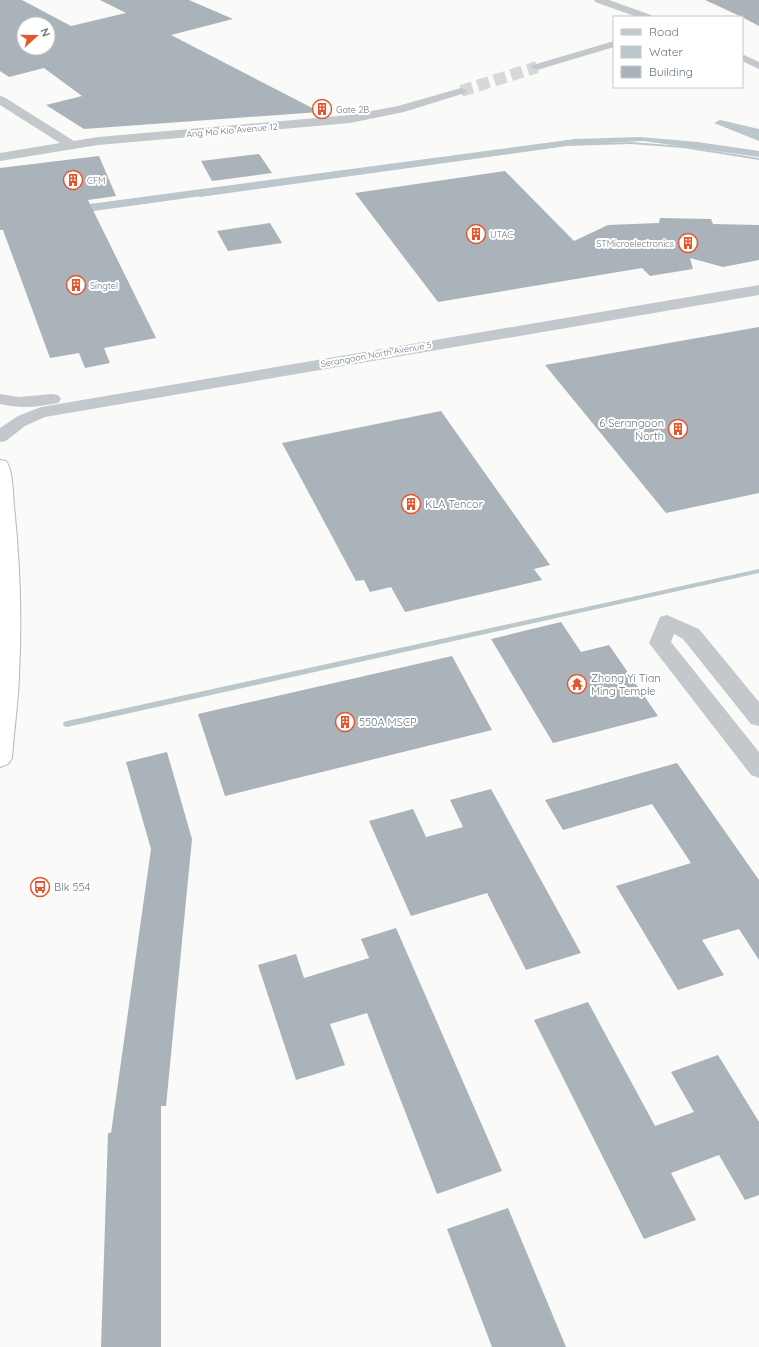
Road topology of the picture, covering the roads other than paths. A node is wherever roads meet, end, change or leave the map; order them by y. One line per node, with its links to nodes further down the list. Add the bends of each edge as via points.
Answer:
1 (599, 0): 2 (street)
2 (644, 16)
3 (613, 44): 6 (street)
4 (743, 58): 5 (street)
5 (759, 66)
6 (537, 67)
7 (461, 91): 9 (street, Ang Mo Kio Avenue 12, via 400,109 350,118)
8 (0, 100): 9 (street)
9 (71, 145): 10 (street, Ang Mo Kio Avenue 12)
10 (0, 157)
11 (759, 280): 13 (street, Serangoon North Avenue 5, via 501,325 195,372 37,402)
12 (759, 290): 14 (street, Serangoon North Avenue 5, via 41,412 26,417)
13 (0, 399)
14 (0, 437)
15 (0, 465): 19 (highway, via 5,504 10,612 9,664)
16 (714, 661): 17 (street); 17 (street, via 691,634 667,622 660,643); 18 (street)
17 (681, 671): 20 (street)
18 (759, 718)
19 (0, 758)
20 (759, 769)

